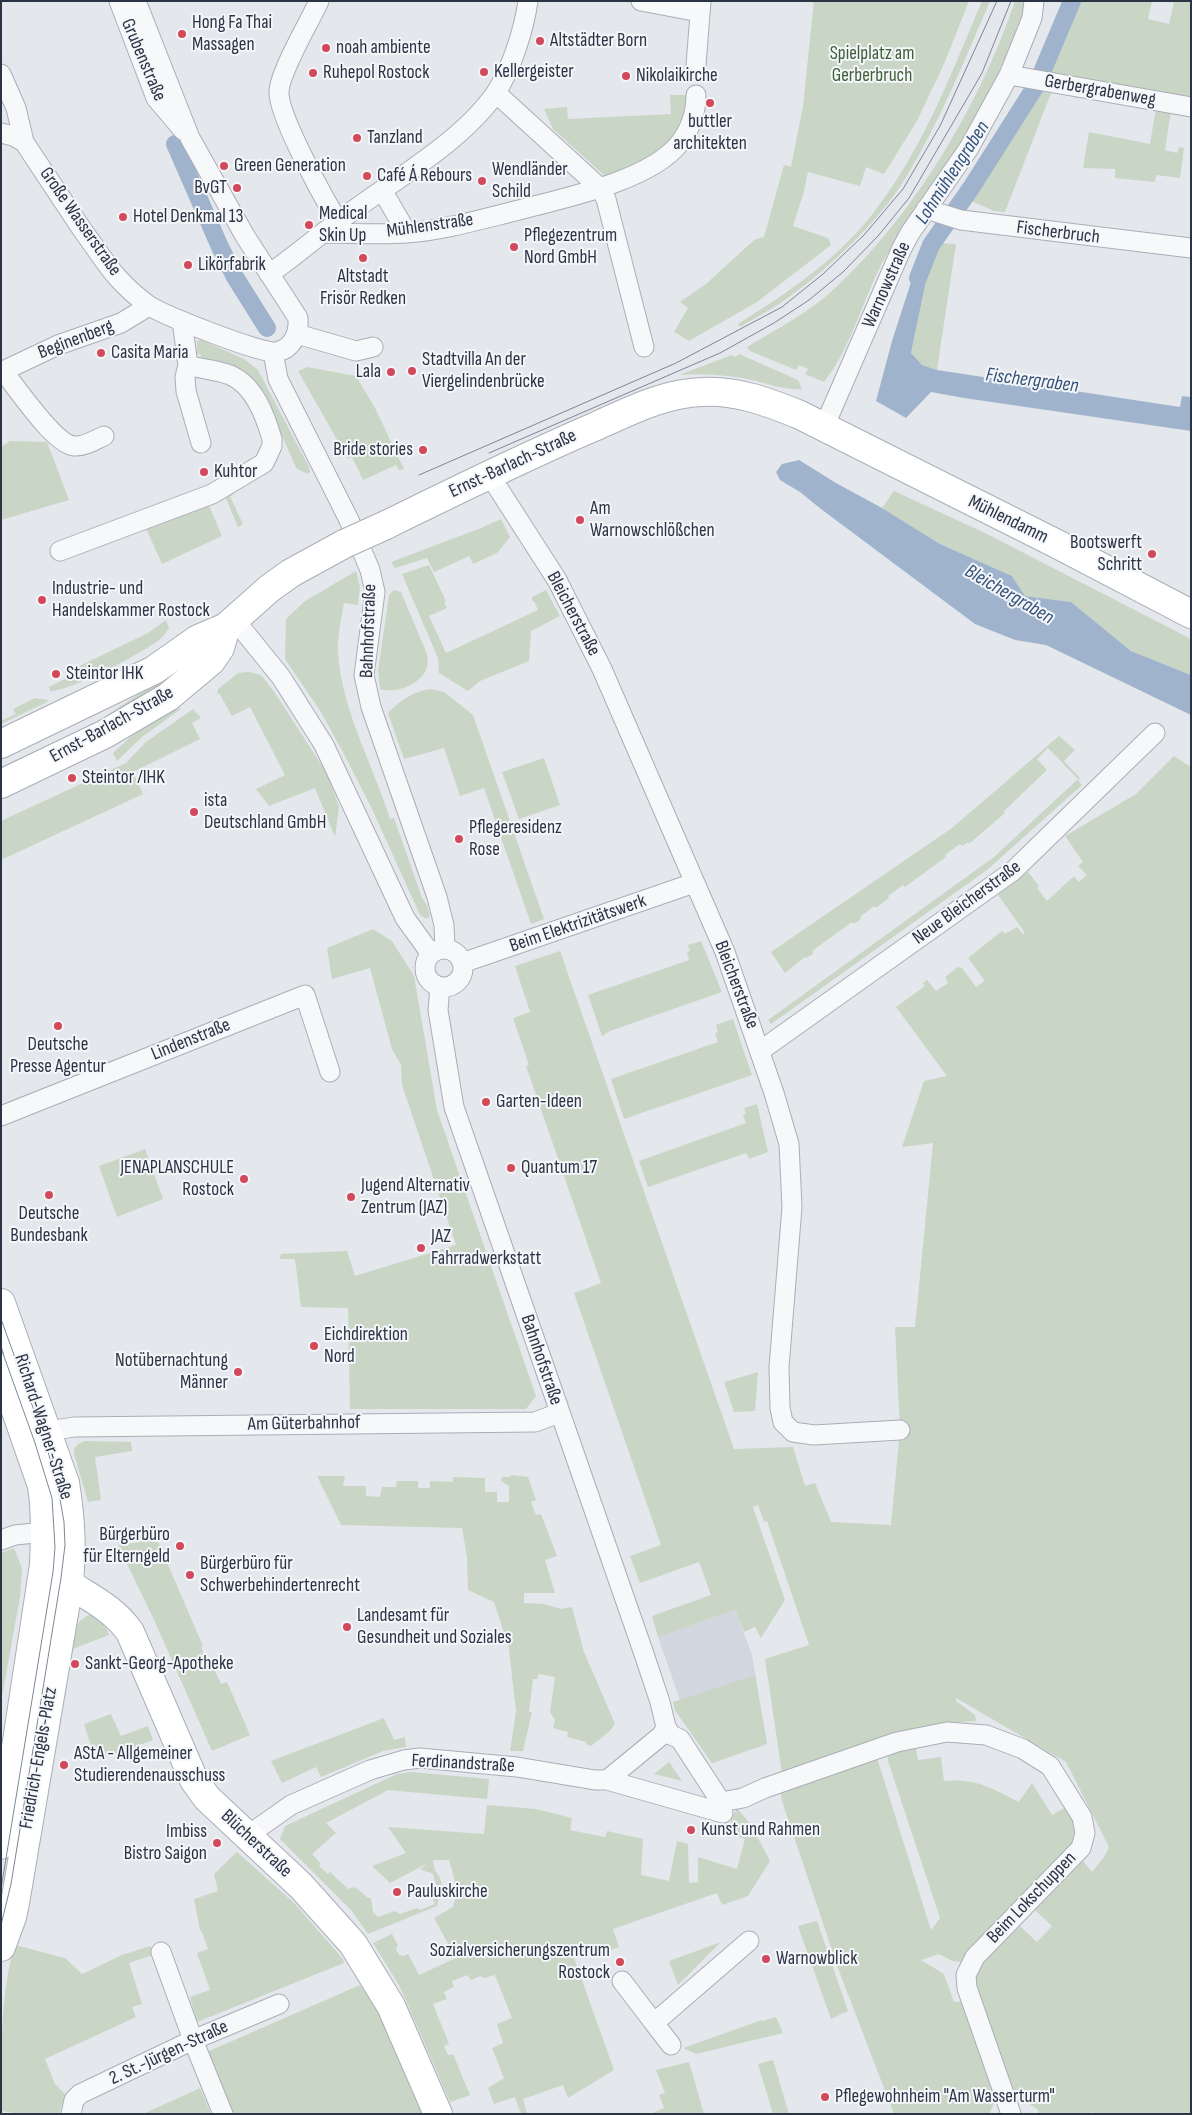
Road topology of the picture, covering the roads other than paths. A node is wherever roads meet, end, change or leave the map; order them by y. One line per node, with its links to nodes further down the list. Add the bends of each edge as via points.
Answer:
1 (119, 1): 16 (street, Grubenstraße, via 156,98)
2 (136, 1): 16 (street, Grubenstraße)
3 (319, 1): 21 (street, via 283,76 279,92 285,119)
4 (528, 1): 12 (street, via 518,42)
5 (641, 1): 7 (street)
6 (1048, 1): 8 (street, Warnowstraße)
7 (700, 6): 9 (street)
8 (1033, 10): 11 (street, Warnowstraße)
9 (696, 66)
10 (1, 74): 17 (street, via 16,108)
11 (1017, 76): 14 (street, Gerbergrabenweg); 20 (street, Warnowstraße)
12 (496, 93): 18 (street); 19 (street, via 450,140)
13 (696, 95): 18 (street, Mühlenstraße, via 691,123 678,144 654,164)
14 (1191, 107)
15 (1, 133): 17 (street)
16 (190, 138): 25 (street, Grubenstraße)
17 (24, 142): 26 (street, Große Wasserstraße, via 109,267)
18 (600, 188): 23 (street, Mühlenstraße, via 482,219); 29 (street, via 606,199)
19 (382, 190): 21 (street); 23 (street)
20 (926, 209): 24 (street, Fischerbruch, via 953,218); 34 (street, Warnowstraße, via 901,250)
21 (338, 221): 22 (street)
22 (324, 233): 23 (street, Mühlenstraße); 25 (street)
23 (407, 233)
24 (1191, 248)
25 (269, 274): 28 (street, Grubenstraße, via 298,318)
26 (149, 306): 27 (street, Große Wasserstraße); 33 (street, Beginenberg, via 121,322 58,345)
27 (182, 321): 31 (street, Große Wasserstraße); 32 (street)
28 (297, 334): 30 (street, via 356,351); 31 (street, via 290,346)
29 (644, 346)
30 (373, 347)
31 (273, 352): 45 (street, Bahnhofstraße, via 278,379 349,520 370,570 375,592 364,675 371,707 438,897 443,920)
32 (188, 365): 36 (street, via 186,391); 38 (street, via 228,374 246,385 269,429 272,446 269,456 257,469 212,494)
33 (2, 372): 35 (street, via 60,439 75,446)
34 (824, 426): 37 (street, Ernst-Barlach-Straße, via 736,393 700,392 643,406); 39 (street, Mühlendamm)
35 (104, 436)
36 (201, 443)
37 (489, 474): 40 (street, Ernst-Barlach-Straße, bridge, via 290,573); 44 (street, Bleicherstraße, via 575,613)
38 (60, 551)
39 (1191, 614)
40 (230, 623): 42 (street, Ernst-Barlach-Straße, via 198,639 154,670); 43 (street, Ernst-Barlach-Straße, via 211,661 168,697 98,738); 45 (street, via 281,677 324,745 405,918)
41 (1155, 733): 48 (street, Neue Bleicherstraße, via 1013,871)
42 (1, 744)
43 (1, 784)
44 (694, 883): 46 (street, Beim Elektrizitätswerk); 48 (street, Bleicherstraße, via 725,952)
45 (438, 952): 46 (street, via 457,955); 47 (street, via 425,964 426,977)
46 (462, 963): 47 (street, via 459,979 449,987)
47 (440, 987): 53 (street, Bahnhofstraße, via 440,1030 454,1107)
48 (760, 1051): 55 (street, Bleicherstraße, via 786,1132 789,1152 792,1225 779,1367 780,1408 784,1422 794,1432 814,1435)
49 (330, 1072): 50 (street, Lindenstraße, via 305,995)
50 (1, 1116)
51 (1, 1303): 56 (street, Richard-Wagner-Straße)
52 (1, 1368): 54 (street, Richard-Wagner-Straße)
53 (559, 1413): 56 (street, Am Güterbahnhof, via 535,1422 74,1427); 61 (street, Bahnhofstraße)
54 (21, 1423): 56 (street, Am Güterbahnhof, via 31,1432); 57 (street, Richard-Wagner-Straße, via 42,1486)
55 (900, 1430)
56 (48, 1431): 60 (street, Richard-Wagner-Straße, via 65,1483 70,1513)
57 (45, 1532): 58 (street); 59 (street, Friedrich-Engels-Platz)
58 (1, 1540)
59 (44, 1565): 60 (street, Blücherstraße); 67 (street, Friedrich-Engels-Platz)
60 (69, 1584): 66 (street, Blücherstraße, via 112,1610 122,1620 194,1780 207,1798); 68 (street, Friedrich-Engels-Platz, via 15,1904)
61 (673, 1733): 62 (street, via 662,1735); 63 (street)
62 (607, 1780): 64 (street, Ferdinandstraße); 66 (street, Ferdinandstraße, via 527,1768 420,1758 388,1764 316,1792)
63 (714, 1792): 64 (street, via 701,1802); 79 (street, Beim Lokschuppen, via 721,1802 743,1798 884,1746 947,1732 986,1735 1023,1749 1050,1766 1082,1817 1085,1833 1081,1848 975,1957 966,1975 967,1988)
64 (686, 1802): 65 (street, Ferdinandstraße)
65 (724, 1813)
66 (254, 1830): 78 (street, Blücherstraße, via 353,1944 391,2006)
67 (1, 1845)
68 (4, 1939)
69 (749, 1942): 73 (street)
70 (161, 1952): 74 (street)
71 (622, 1981): 73 (street)
72 (278, 2004): 74 (street, 2. St.-Jürgen-Straße)
73 (654, 2023): 75 (street)
74 (193, 2040): 76 (street, 2. St.-Jürgen-Straße, via 80,2094 74,2100); 77 (street)
75 (671, 2045)
76 (71, 2114)
77 (223, 2114)
78 (438, 2114)
79 (1011, 2114)

